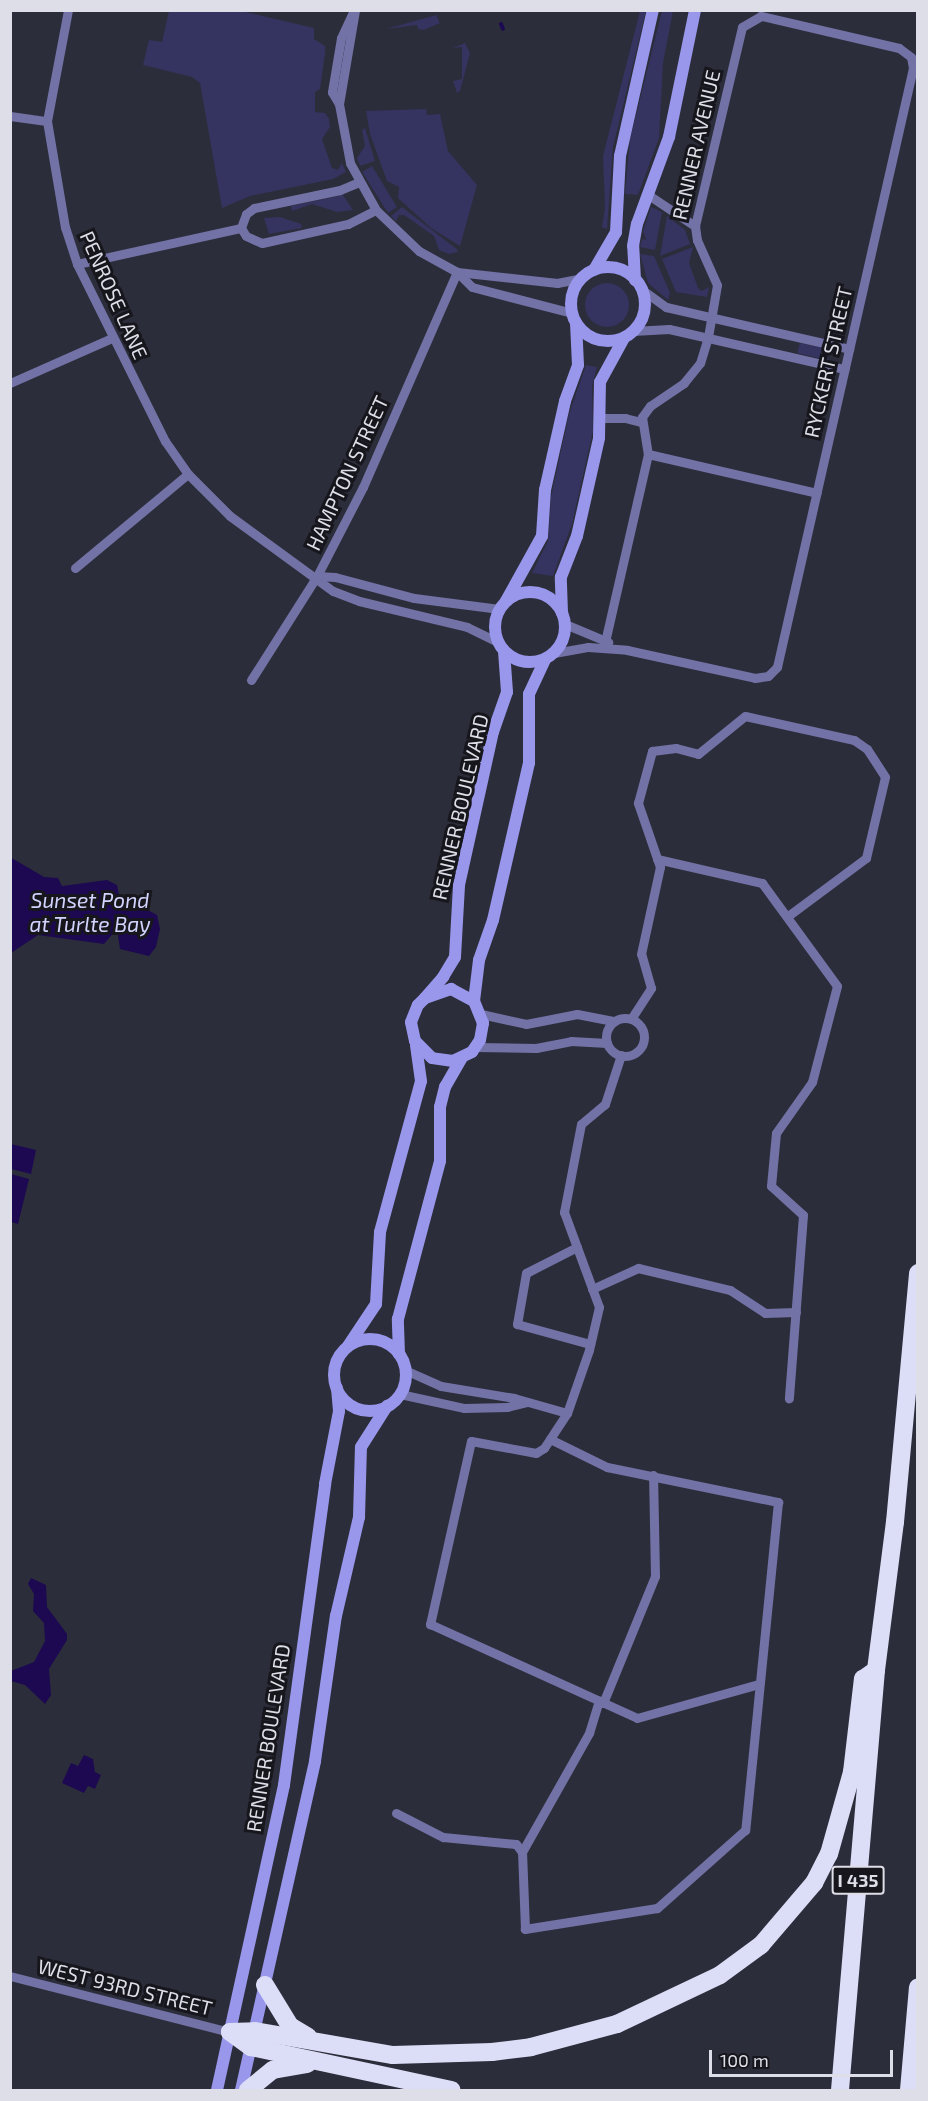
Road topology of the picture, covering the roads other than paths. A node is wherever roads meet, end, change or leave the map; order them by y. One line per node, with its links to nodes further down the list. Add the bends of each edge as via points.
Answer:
1 (68, 10): 7 (street, PENROSE LANE)
2 (355, 10): 8 (street, via 339,104 347,153)
3 (653, 10): 14 (main road, via 621,148 616,232)
4 (696, 10): 9 (main road, via 669,137)
5 (911, 57): 11 (street, RENNER AVENUE, via 899,48 761,16 750,19 742,27); 23 (street, RYCKERT STREET, via 913,68)
6 (10, 116): 7 (street)
7 (47, 121): 13 (street, PENROSE LANE, via 58,196)
8 (359, 182): 10 (street); 12 (street, via 340,190 254,208 246,214)
9 (647, 194): 11 (street); 17 (main road, via 633,246)
10 (376, 210): 12 (street, via 348,224 262,243 246,236); 15 (street, via 419,251)
11 (695, 226): 19 (street, RENNER AVENUE, via 697,240 717,285)
12 (241, 228): 13 (street)
13 (77, 264): 22 (street, PENROSE LANE)
14 (594, 270): 16 (main road); 17 (main road, via 615,268)
15 (457, 272): 16 (street, via 557,283); 18 (street, via 471,286); 32 (street, HAMPTON STREET, via 363,487)
16 (582, 278): 18 (main road, via 572,292)
17 (638, 284): 19 (street, via 666,307); 20 (main road, via 644,311)
18 (574, 318): 20 (main road, via 582,332 601,341); 33 (main road, via 578,365 545,490 542,536 537,552)
19 (712, 318): 21 (street, RENNER AVENUE); 23 (street)
20 (628, 334): 21 (street, via 655,327); 26 (main road, via 602,373)
21 (708, 337): 24 (street); 27 (street, RENNER AVENUE, via 700,363 675,391 650,406)
22 (112, 338): 25 (street); 29 (street, PENROSE LANE, via 149,413)
23 (849, 349): 24 (street, RYCKERT STREET)
24 (844, 369): 30 (street, RYCKERT STREET)
25 (10, 383)
26 (600, 418): 27 (street, via 625,417); 34 (main road, via 581,519 561,577)
27 (641, 422): 28 (street)
28 (648, 454): 30 (street); 35 (street)
29 (188, 474): 31 (street); 32 (street, PENROSE LANE, via 251,534)
30 (817, 493): 37 (street, RYCKERT STREET, via 779,659 772,673 754,678)
31 (75, 568)
32 (317, 576): 33 (street, via 335,577 414,598); 36 (street, PENROSE LANE, via 333,591 359,602 467,627); 39 (street, HAMPTON STREET)
33 (503, 605): 34 (main road, via 516,595 538,593 548,597); 36 (main road, via 495,620)
34 (564, 619): 35 (street); 38 (main road, via 561,645)
35 (605, 640): 37 (street)
36 (501, 646): 38 (main road, via 524,662); 42 (main road, RENNER BOULEVARD, via 507,692 493,732 459,885 457,948 451,966)
37 (627, 650): 38 (street, via 588,647)
38 (549, 656): 43 (main road, via 529,694 529,763 494,920 479,960)
39 (251, 680)
40 (657, 860): 41 (street, via 762,883); 41 (street, via 638,803 652,751 676,748 698,754 745,716 854,740 867,749 885,777 866,858); 45 (street, via 660,867 641,954 651,988)
41 (788, 916): 55 (street, via 837,986 812,1082 776,1133 771,1186 803,1215)
42 (424, 998): 43 (main road, via 451,989); 47 (main road, via 411,1022)
43 (474, 1001): 44 (main road)
44 (481, 1014): 46 (street, via 526,1024 577,1014); 49 (main road, via 483,1032)
45 (631, 1019): 46 (street); 50 (street, via 640,1026 643,1042 637,1051)
46 (614, 1021): 48 (street, via 607,1031)
47 (415, 1041): 51 (main road, via 432,1058); 57 (main road, via 421,1081 380,1232 376,1304)
48 (607, 1043): 49 (street, via 571,1041 536,1048); 50 (street)
49 (476, 1047): 51 (main road)
50 (621, 1055): 52 (street, via 605,1104 581,1124 564,1212)
51 (462, 1058): 58 (main road, via 442,1096 440,1161 398,1319)
52 (577, 1247): 54 (street); 56 (street, via 526,1273 517,1324)
53 (918, 1273): 68 (highway, I 435, via 895,1522)
54 (592, 1289): 55 (street, via 638,1268 730,1290 765,1313); 56 (street, via 599,1307)
55 (796, 1311): 62 (street)
56 (590, 1344): 65 (street)
57 (348, 1346): 58 (main road, via 366,1339 377,1340); 60 (main road, via 336,1362)
58 (399, 1354): 59 (main road)
59 (405, 1370): 61 (main road); 63 (street, via 441,1386)
60 (337, 1388): 64 (main road, via 343,1398 359,1409); 76 (main road, RENNER BOULEVARD, via 339,1411 323,1496 284,1785)
61 (400, 1394): 63 (street, via 464,1408 507,1407); 64 (main road)
62 (789, 1398)
63 (527, 1402): 65 (street)
64 (387, 1406): 74 (main road, via 361,1447 355,1543 336,1616 315,1761)
65 (567, 1413): 66 (street)
66 (550, 1439): 67 (street, via 607,1467); 70 (street, via 536,1453 471,1441 430,1624)
67 (653, 1475): 69 (street, via 778,1502); 70 (street, via 655,1576)
68 (876, 1670): 78 (highway, via 863,1679 852,1772 824,1864 780,1927 720,1975 617,2024 531,2047 405,2055); 84 (highway, I 435)
69 (759, 1684): 70 (street, via 637,1718); 72 (street, via 745,1830 657,1908 525,1929)
70 (601, 1702): 72 (street, via 589,1733)
71 (396, 1813): 72 (street, via 443,1837 516,1844)
72 (522, 1852)
73 (10, 1976): 76 (street, WEST 93RD STREET)
74 (265, 1985): 77 (main road); 78 (highway, via 290,2026)
75 (918, 1987): 85 (highway)
76 (230, 2032): 77 (highway); 80 (main road, RENNER BOULEVARD)
77 (253, 2039): 78 (highway); 79 (highway); 81 (main road)
78 (317, 2043)
79 (323, 2063): 82 (highway, via 273,2070); 83 (highway)
80 (217, 2091)
81 (241, 2091)
82 (248, 2091)
83 (451, 2091)
84 (840, 2091)
85 (909, 2091)

